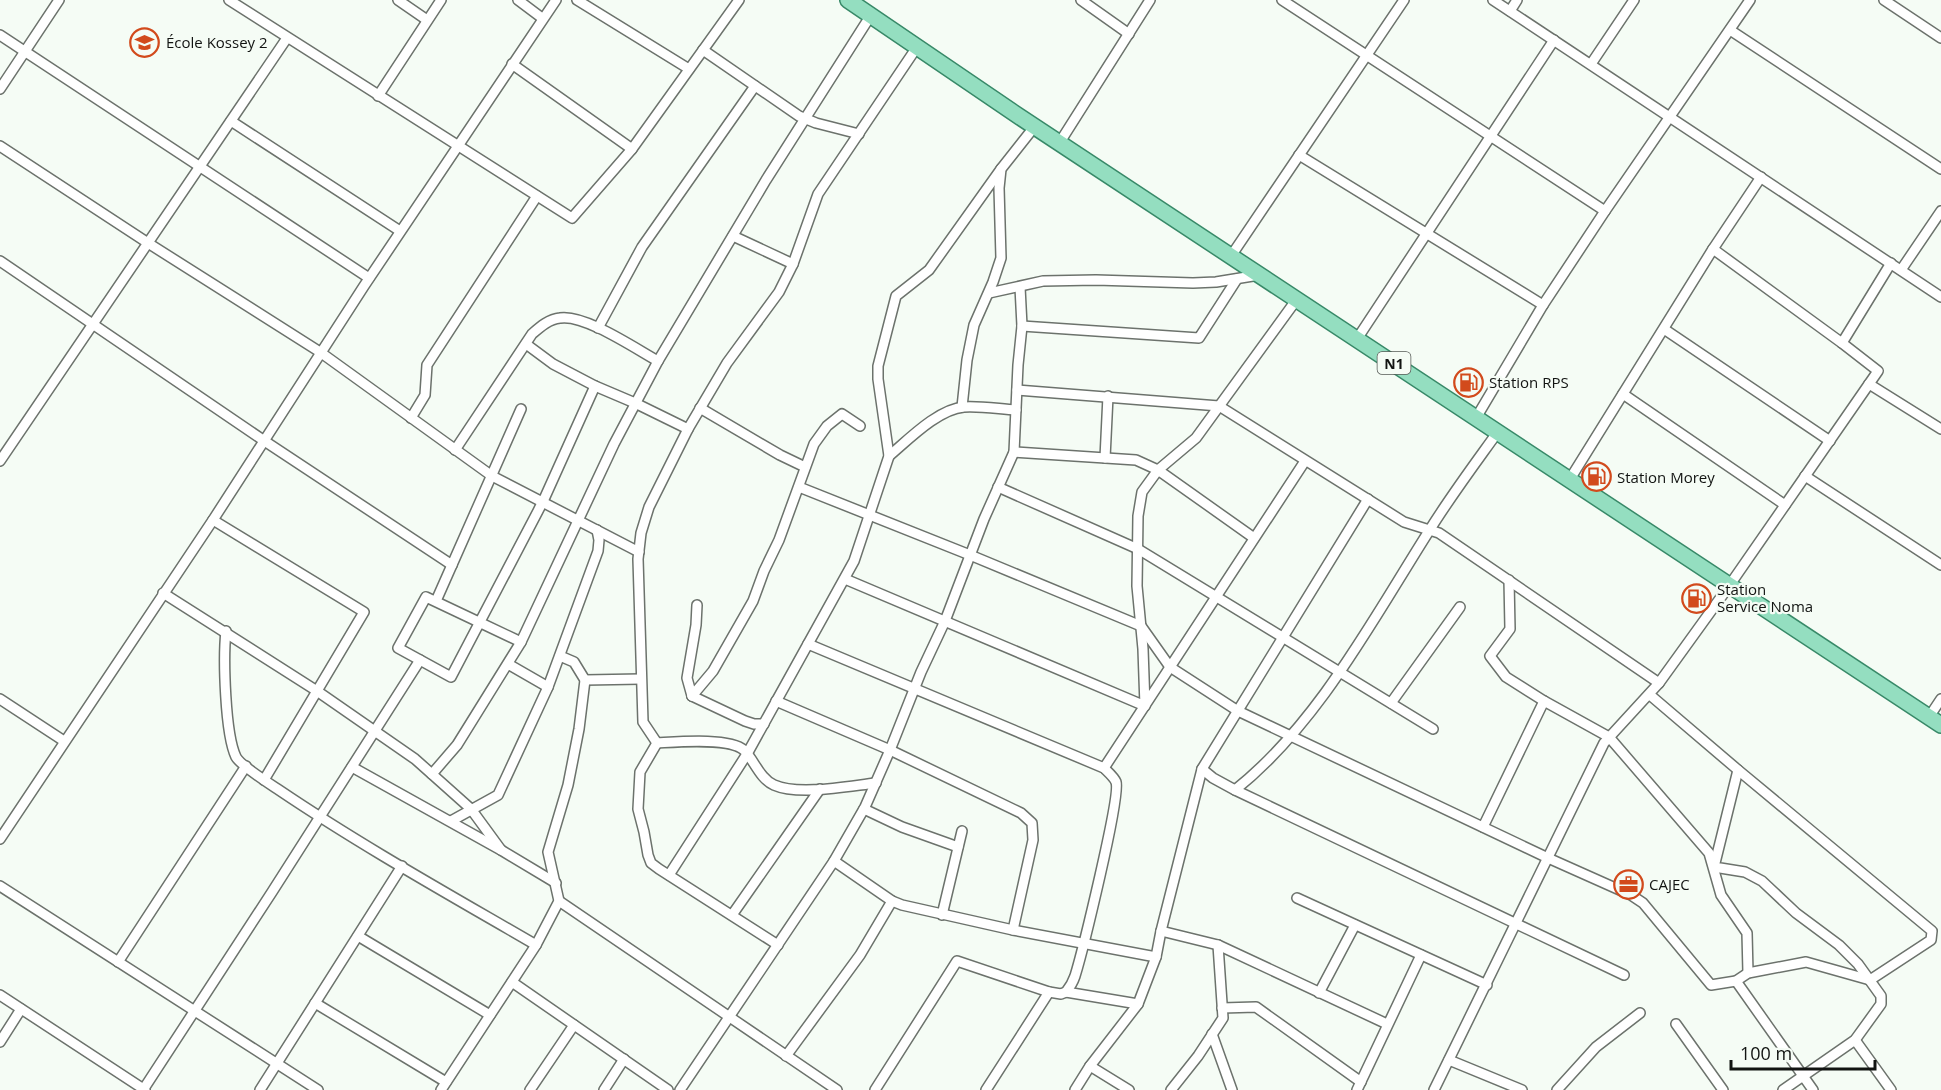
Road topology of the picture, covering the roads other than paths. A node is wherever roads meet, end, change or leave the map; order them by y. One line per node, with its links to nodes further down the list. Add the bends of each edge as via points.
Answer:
1 (59, 0): 30 (street)
2 (229, 0): 25 (street)
3 (398, 0): 21 (street)
4 (441, 0): 21 (street)
5 (518, 0): 20 (street)
6 (556, 0): 20 (street)
7 (577, 0): 34 (street)
8 (739, 0): 29 (street)
9 (1081, 0): 23 (street)
10 (1150, 0): 23 (street)
11 (1282, 0): 31 (street)
12 (1404, 0): 31 (street)
13 (1492, 0): 19 (street)
14 (1517, 0): 19 (street)
15 (1634, 0): 33 (street)
16 (1750, 0): 22 (street)
17 (1884, 0): 26 (street)
18 (861, 6): 28 (main road, N1); 39 (street)
19 (1510, 11): 27 (street)
20 (542, 18): 32 (street)
21 (427, 20): 37 (street)
22 (1730, 30): 38 (street); 51 (street)
23 (1129, 34): 44 (street)
24 (0, 35): 30 (street)
25 (287, 38): 37 (street); 40 (street)
26 (1941, 38)
27 (1554, 40): 33 (street); 43 (street)
28 (917, 47): 41 (main road, N1); 42 (street)
29 (703, 50): 34 (street); 35 (street)
30 (25, 51): 36 (street); 49 (street)
31 (1366, 55): 43 (street); 48 (street)
32 (512, 64): 45 (street); 47 (street)
33 (1591, 64): 38 (street)
34 (689, 69): 47 (street)
35 (756, 86): 39 (street); 76 (street, via 642,247)
36 (0, 89)
37 (378, 96): 45 (street)
38 (1670, 116): 52 (street); 54 (street)
39 (804, 118): 42 (street); 58 (street)
40 (231, 121): 49 (street); 56 (street)
41 (1035, 126): 44 (main road, N1); 50 (street)
42 (859, 134): 64 (street, via 818,194)
43 (1490, 137): 54 (street); 57 (street)
44 (1060, 142): 61 (main road, N1)
45 (457, 145): 53 (street); 56 (street)
46 (0, 146): 59 (street)
47 (632, 149): 53 (street, via 572,218)
48 (1299, 154): 57 (street); 61 (street)
49 (200, 167): 59 (street); 67 (street)
50 (1001, 169): 70 (street, via 1001,258); 104 (street, via 929,270 896,296 878,366)
51 (1941, 169)
52 (1761, 177): 60 (street); 63 (street)
53 (537, 196): 94 (street, via 427,365 425,396)
54 (1605, 212): 73 (street)
55 (1941, 212): 65 (street)
56 (400, 231): 67 (street)
57 (1427, 233): 73 (street); 78 (street)
58 (734, 236): 64 (street); 82 (street)
59 (148, 243): 74 (street); 81 (street)
60 (1713, 249): 77 (street); 79 (street)
61 (1231, 256): 66 (main road, N1)
62 (0, 261): 74 (street)
63 (1891, 263): 65 (street); 79 (street)
64 (793, 264): 91 (street, via 779,292)
65 (1901, 270): 71 (street)
66 (1261, 275): 68 (street); 72 (main road, N1)
67 (369, 278): 81 (street)
68 (1237, 279): 69 (street, via 1193,283 1043,281); 75 (street, via 1199,338)
69 (1020, 287): 70 (street); 75 (street)
70 (989, 293): 90 (street, via 974,325)
71 (1941, 297)
72 (1297, 299): 78 (main road, N1); 89 (street)
73 (1543, 305): 95 (street)
74 (93, 324): 100 (street); 106 (street)
75 (1022, 326): 85 (street)
76 (598, 328): 80 (street, via 577,319 560,318 544,324); 82 (street)
77 (1664, 329): 86 (street); 101 (street)
78 (1357, 339): 95 (main road, N1)
79 (1842, 343): 83 (street, via 1878,371)
80 (526, 344): 84 (street); 102 (street)
81 (320, 352): 94 (street); 100 (street)
82 (658, 361): 88 (street)
83 (1869, 384): 98 (street); 101 (street)
84 (595, 386): 88 (street); 116 (street)
85 (1017, 390): 87 (street); 93 (street)
86 (1623, 394): 112 (street); 117 (street)
87 (1108, 396): 89 (street); 105 (street)
88 (635, 403): 97 (street); 120 (street)
89 (1220, 406): 107 (street); 109 (street, via 1196,438)
90 (962, 407): 93 (street); 104 (street, via 941,415)
91 (700, 408): 97 (street); 108 (street)
92 (521, 409): 110 (street)
93 (1016, 410): 103 (street)
94 (411, 418): 102 (street)
95 (1476, 418): 99 (main road, N1)
96 (860, 426): 108 (street, via 842,414 814,444)
97 (688, 429): 125 (street, via 649,507)
98 (1941, 429)
99 (1497, 433): 112 (main road, N1); 122 (street)
100 (262, 440): 119 (street); 127 (street)
101 (1830, 441): 111 (street)
102 (455, 450): 110 (street)
103 (1014, 452): 105 (street); 113 (street)
104 (889, 456): 118 (street)
105 (1105, 458): 109 (street, via 1136,460)
106 (0, 461)
107 (1305, 461): 115 (street); 123 (street)
108 (805, 467): 114 (street)
109 (1158, 470): 123 (street); 124 (street, via 1142,492)
110 (492, 476): 116 (street); 127 (street)
111 (1805, 476): 117 (street); 128 (street)
112 (1570, 479): 131 (main road, N1)
113 (998, 487): 124 (street); 126 (street)
114 (799, 488): 118 (street); 156 (street, via 753,601 713,671)
115 (1368, 499): 122 (street, via 1404,522); 141 (street)
116 (542, 502): 120 (street); 138 (street)
117 (1785, 505): 131 (street)
118 (869, 515): 126 (street); 129 (street)
119 (213, 520): 132 (street); 154 (street, via 364,612)
120 (577, 520): 121 (street); 142 (street)
121 (597, 530): 125 (street); 144 (street, via 598,551)
122 (1430, 530): 130 (street); 148 (street)
123 (1254, 538): 133 (street)
124 (1138, 549): 133 (street); 139 (street)
125 (639, 552): 149 (street)
126 (970, 555): 137 (street); 139 (street)
127 (452, 565): 134 (street)
128 (1941, 565)
129 (845, 579): 137 (street); 143 (street)
130 (1509, 580): 151 (street); 160 (street, via 1510,629 1490,656 1506,677)
131 (1730, 586): 151 (street); 164 (main road, N1)
132 (163, 593): 140 (street); 170 (street)
133 (1216, 596): 141 (street); 147 (street)
134 (436, 601): 138 (street); 145 (street, via 426,597 398,648)
135 (697, 605): 156 (street, via 687,678)
136 (1460, 607): 161 (street)
137 (945, 621): 153 (street); 162 (street)
138 (480, 622): 142 (street); 145 (street, via 451,677)
139 (1141, 626): 147 (street); 162 (street)
140 (226, 631): 154 (street); 174 (street, via 230,734 237,759)
141 (1283, 638): 148 (street); 163 (street)
142 (521, 642): 146 (street)
143 (808, 644): 153 (street); 159 (street)
144 (560, 656): 150 (street, via 574,662); 152 (street)
145 (420, 660): 167 (street)
146 (508, 664): 152 (street); 179 (street, via 458,745)
147 (1170, 667): 162 (street); 163 (street)
148 (1339, 671): 161 (street); 168 (street)
149 (640, 679): 150 (street); 171 (street, via 643,722)
150 (585, 680): 198 (street, via 568,784 548,852)
151 (1659, 683): 155 (street)
152 (548, 687): 185 (street, via 498,795)
153 (914, 690): 172 (street); 176 (street)
154 (317, 691): 167 (street); 180 (street)
155 (1650, 695): 169 (street); 178 (street)
156 (692, 696): 165 (street, via 746,721)
157 (0, 699): 170 (street)
158 (1941, 699): 164 (street)
159 (776, 701): 165 (street); 172 (street)
160 (1544, 701): 169 (street); 188 (street)
161 (1391, 703): 166 (street)
162 (1145, 706): 176 (street)
163 (1238, 711): 168 (street); 177 (street)
164 (1935, 721)
165 (764, 724): 173 (street)
166 (1432, 729)
167 (375, 732): 175 (street); 179 (street)
168 (1291, 736): 183 (street); 188 (street)
169 (1609, 737): 193 (street); 196 (street, via 1709,853)
170 (64, 741): 190 (street)
171 (657, 743): 173 (street, via 730,743); 197 (street, via 640,772 638,809 651,863)
172 (890, 750): 181 (street); 207 (street, via 1021,813 1032,823 1033,840)
173 (747, 754): 182 (street, via 774,785 799,791); 197 (street)
174 (246, 766): 180 (street); 216 (street)
175 (352, 767): 186 (street); 187 (street)
176 (1104, 768): 210 (street, via 1116,782 1116,794)
177 (1202, 769): 183 (street); 208 (street)
178 (1738, 770): 196 (street); 219 (street, via 1932,931 1931,940)
179 (432, 774): 185 (street)
180 (264, 780): 186 (street)
181 (876, 783): 182 (street); 184 (street)
182 (820, 789): 203 (street)
183 (1235, 789): 205 (street)
184 (864, 809): 191 (street); 194 (street)
185 (471, 810): 187 (street); 192 (street)
186 (319, 817): 195 (street); 231 (street)
187 (451, 821): 192 (street)
188 (1483, 827): 193 (street)
189 (962, 831): 191 (street)
190 (0, 839)
191 (958, 847): 204 (street)
192 (501, 850): 198 (street)
193 (1548, 858): 205 (street); 220 (street, via 1643,903 1711,985)
194 (834, 861): 202 (street); 212 (street)
195 (402, 866): 209 (street); 211 (street)
196 (1714, 867): 217 (street, via 1721,895 1747,933); 219 (street, via 1745,872 1762,881 1839,945)
197 (669, 875): 203 (street)
198 (556, 883): 201 (street)
199 (0, 886): 216 (street)
200 (1297, 898): 206 (street)
201 (560, 901): 211 (street); 234 (street)
202 (892, 901): 204 (street); 241 (street, via 860,955)
203 (732, 915): 212 (street)
204 (942, 915): 207 (street)
205 (1517, 923): 218 (street); 222 (street)
206 (1355, 925): 214 (street); 225 (street)
207 (1012, 930): 210 (street)
208 (1161, 931): 213 (street); 215 (street)
209 (358, 936): 227 (street); 233 (street)
210 (1083, 943): 215 (street); 224 (street)
211 (536, 945): 221 (street)
212 (778, 945): 234 (street)
213 (1218, 945): 225 (street); 229 (street)
214 (1420, 955): 222 (street); 236 (street)
215 (1156, 957): 228 (street)
216 (118, 962): 231 (street)
217 (1748, 973): 219 (street, via 1806,962); 220 (street)
218 (1624, 975)
219 (1870, 980): 239 (street, via 1881,996 1881,1004)
220 (1736, 981): 246 (street)
221 (512, 982): 233 (street); 235 (street)
222 (1486, 985): 243 (street)
223 (1049, 992): 224 (street); 257 (street, via 957,961); 258 (street)
224 (1066, 992): 228 (street)
225 (1319, 993): 236 (street)
226 (0, 995): 230 (street)
227 (315, 1003): 244 (street); 247 (street)
228 (1138, 1004): 245 (street)
229 (1222, 1008): 238 (street, via 1223,1018); 248 (street, via 1256,1007)
230 (21, 1009): 240 (street); 249 (street)
231 (195, 1011): 244 (street); 249 (street)
232 (1640, 1013): 265 (street, via 1596,1047)
233 (490, 1016): 247 (street)
234 (729, 1018): 241 (street); 255 (street)
235 (574, 1024): 242 (street); 252 (street)
236 (1387, 1024): 248 (street)
237 (1676, 1024): 266 (street)
238 (1212, 1034): 261 (street); 262 (street)
239 (1855, 1040): 246 (street); 269 (street)
240 (0, 1041)
241 (786, 1056): 256 (street)
242 (624, 1059): 253 (street); 254 (street)
243 (1449, 1060): 263 (street); 264 (street)
244 (277, 1064): 250 (street); 251 (street)
245 (1090, 1066): 259 (street); 260 (street)
246 (1803, 1075): 267 (street); 268 (street)
247 (444, 1086)
248 (1359, 1086)
249 (144, 1090)
250 (260, 1090)
251 (318, 1090)
252 (530, 1090)
253 (604, 1090)
254 (668, 1090)
255 (680, 1090)
256 (837, 1090)
257 (875, 1090)
258 (986, 1090)
259 (1075, 1090)
260 (1129, 1090)
261 (1171, 1090)
262 (1232, 1090)
263 (1434, 1090)
264 (1522, 1090)
265 (1557, 1090)
266 (1724, 1090)
267 (1783, 1090)
268 (1813, 1090)
269 (1891, 1090)

